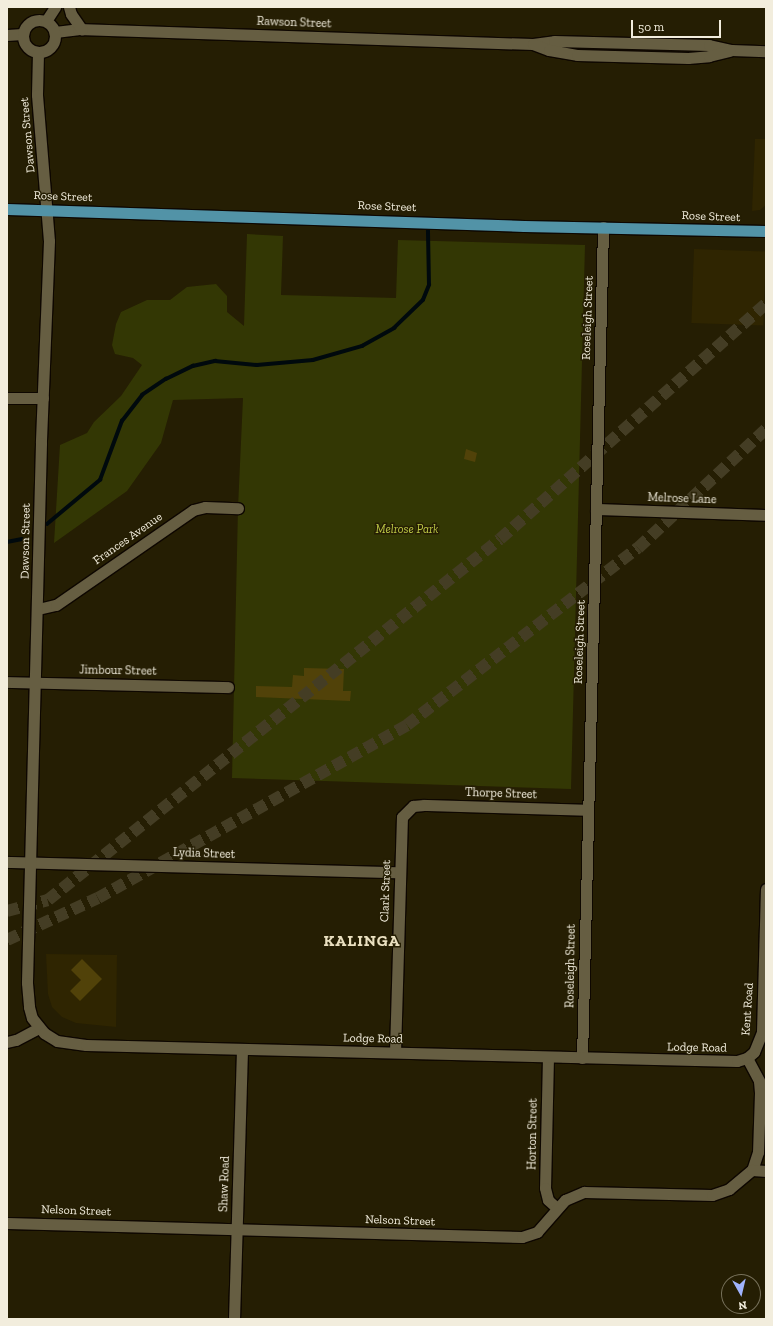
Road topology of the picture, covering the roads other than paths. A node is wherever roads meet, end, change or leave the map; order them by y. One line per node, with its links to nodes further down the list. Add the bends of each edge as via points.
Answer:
1 (55, 7): 3 (street)
2 (69, 7): 4 (street)
3 (46, 21): 5 (street); 6 (street, via 31,22)
4 (82, 30): 5 (street, Rawson Street); 8 (street, Rawson Street, via 533,44 554,41 709,45 731,50)
5 (55, 32): 9 (street, via 52,47)
6 (22, 34): 7 (street); 9 (street, via 24,45)
7 (7, 35)
8 (766, 51)
9 (38, 53): 11 (street, Dawson Street, via 37,101)
10 (7, 208): 11 (main road, Rose Street)
11 (47, 210): 12 (main road, Rose Street); 15 (street, Dawson Street, via 49,241)
12 (603, 227): 13 (main road, Rose Street); 17 (street, Roseleigh Street)
13 (766, 231)
14 (7, 398): 15 (street)
15 (43, 398): 19 (street, Dawson Street)
16 (238, 508): 19 (street, Frances Avenue, via 205,507 193,510 56,605)
17 (596, 509): 18 (street, Melrose Lane); 24 (street, Roseleigh Street)
18 (766, 514)
19 (38, 609): 21 (street, Dawson Street)
20 (7, 682): 21 (street, Jimbour Street)
21 (36, 682): 22 (street, Jimbour Street); 26 (street, Dawson Street)
22 (228, 687)
23 (413, 806): 24 (street, Thorpe Street); 27 (street, Clark Street, via 402,817)
24 (588, 810): 35 (street, Roseleigh Street)
25 (7, 862): 26 (street, Lydia Street)
26 (31, 862): 27 (street, Lydia Street); 30 (street, Dawson Street, via 27,983 29,1007 32,1018)
27 (400, 872): 33 (street, Clark Street)
28 (766, 889): 29 (street, Kent Road)
29 (765, 992): 36 (street, Kent Road, via 759,1043)
30 (39, 1028): 31 (street); 32 (street, Lodge Road, via 57,1041 86,1045)
31 (7, 1042)
32 (242, 1049): 33 (street, Lodge Road); 41 (street, Shaw Road)
33 (395, 1052): 34 (street, Lodge Road)
34 (548, 1057): 35 (street, Lodge Road); 39 (street, Horton Street, via 545,1188 548,1200)
35 (582, 1058): 36 (street, Lodge Road, via 726,1062)
36 (747, 1058): 37 (street, via 759,1081 760,1093 758,1152)
37 (752, 1170): 38 (street); 39 (street, Nelson Street, via 734,1186 721,1193 701,1195 584,1192 565,1200)
38 (766, 1171)
39 (557, 1208): 41 (street, Nelson Street, via 537,1232 522,1237)
40 (7, 1223): 41 (street, Nelson Street)
41 (237, 1229): 42 (street, Shaw Road)
42 (234, 1319)

